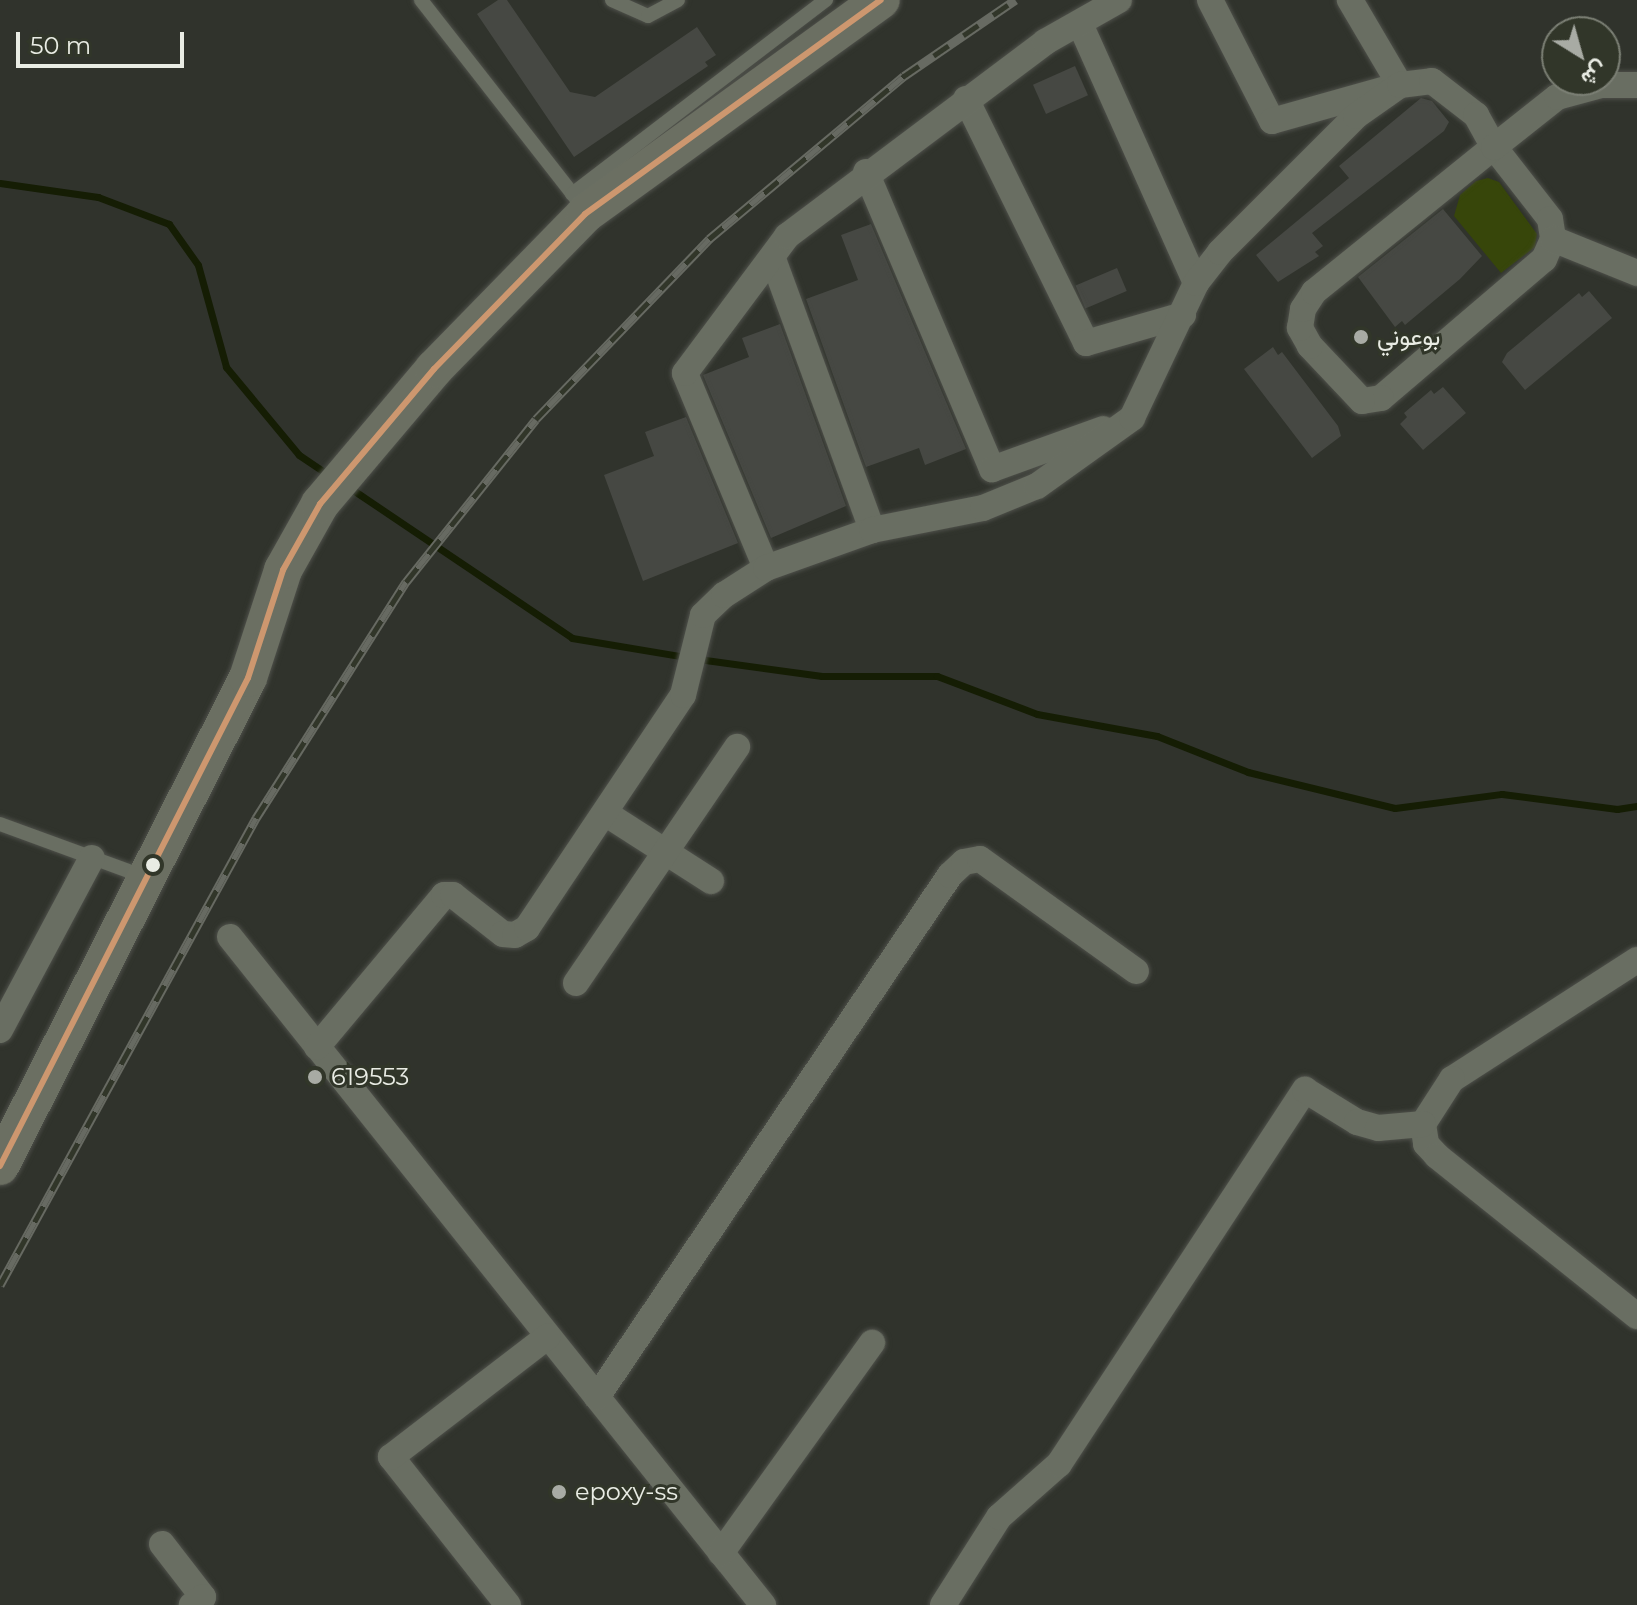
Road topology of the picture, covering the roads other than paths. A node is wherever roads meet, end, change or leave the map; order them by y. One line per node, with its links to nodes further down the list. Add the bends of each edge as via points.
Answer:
1 (421, 0): 15 (lane)
2 (612, 0): 3 (lane, via 648,16)
3 (678, 0)
4 (826, 0): 15 (lane)
5 (881, 0): 15 (main road)
6 (1119, 0): 9 (street)
7 (1210, 0): 10 (street, via 1272,121)
8 (1350, 0): 10 (street)
9 (1081, 26): 12 (street, via 1045,42); 19 (street)
10 (1400, 85): 13 (street, via 1432,81 1476,115); 19 (street, via 1356,116 1297,172)
11 (1637, 85): 13 (street, via 1601,85 1568,93)
12 (966, 99): 14 (street); 20 (street, via 1086,343)
13 (1494, 147): 16 (street, via 1550,219); 16 (street, via 1314,292 1300,328 1310,346 1348,391 1362,401 1381,398 1544,259)
14 (866, 172): 17 (street, via 787,236); 21 (street, via 992,469)
15 (580, 203): 29 (main road, via 320,504 283,570 248,678)
16 (1553, 239): 18 (street)
17 (773, 259): 22 (street); 23 (street, via 685,373)
18 (1637, 273)
19 (1196, 283): 20 (street)
20 (1183, 315): 21 (street)
21 (1132, 418): 22 (street, via 1037,486 983,508)
22 (872, 530): 23 (street)
23 (766, 568): 25 (street, via 703,615 683,695)
24 (737, 747): 27 (street)
25 (605, 813): 27 (street); 36 (street, via 527,928 503,934 453,895 444,895)
26 (0, 824): 28 (lane)
27 (665, 852): 30 (street); 34 (street)
28 (92, 858): 29 (lane); 35 (street)
29 (145, 877): 38 (main road)
30 (711, 881)
31 (230, 937): 36 (street)
32 (1637, 960): 37 (street, via 1452,1079)
33 (1136, 971): 42 (street, via 980,859 964,862 950,875)
34 (576, 983)
35 (0, 1030)
36 (317, 1047): 40 (street)
37 (1423, 1124): 39 (street, via 1426,1144 1437,1156); 48 (street, via 1378,1128 1357,1122 1305,1090 1059,1464 999,1517)
38 (0, 1166)
39 (1637, 1316)
40 (548, 1336): 42 (street); 46 (street, via 391,1457)
41 (872, 1343): 44 (street)
42 (597, 1397): 44 (street)
43 (162, 1544): 45 (street, via 203,1597)
44 (721, 1553): 47 (street)
45 (192, 1605)
46 (508, 1605)
47 (763, 1605)
48 (943, 1605)

